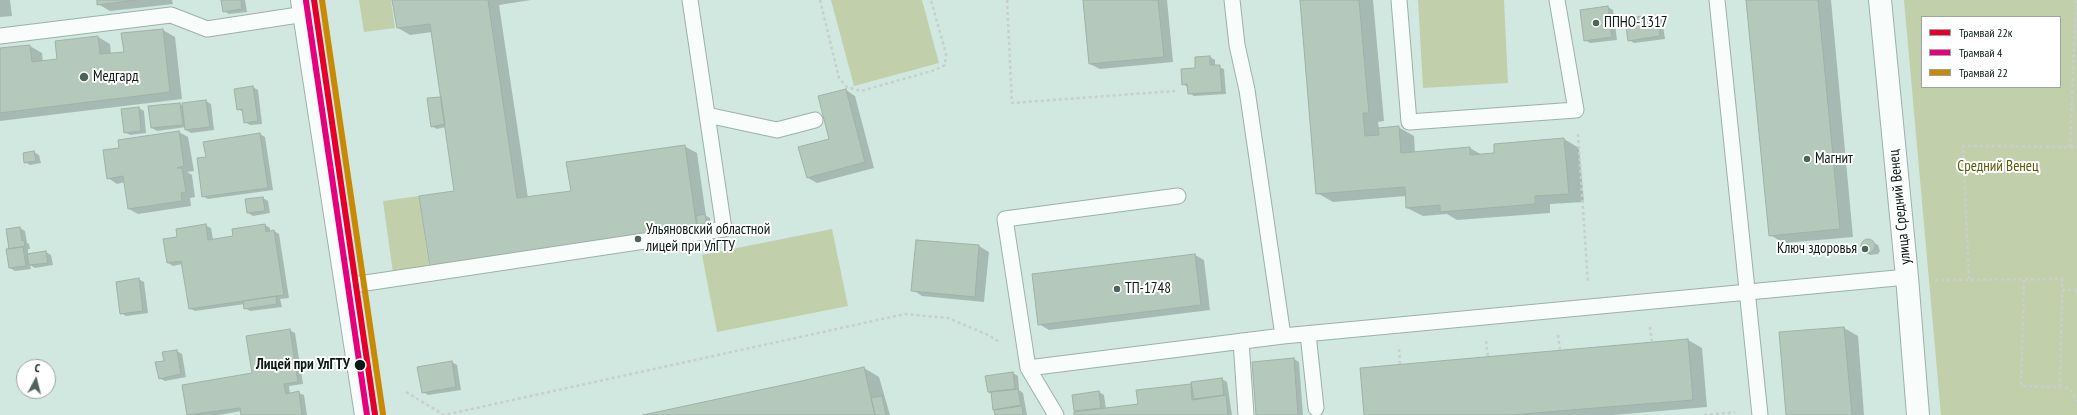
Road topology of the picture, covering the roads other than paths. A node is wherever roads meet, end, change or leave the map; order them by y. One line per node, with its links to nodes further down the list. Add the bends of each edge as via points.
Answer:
1 (690, 0): 9 (lane)
2 (1232, 0): 16 (lane)
3 (1399, 0): 4 (lane, via 1409,122 1576,110)
4 (1557, 0)
5 (1717, 0): 14 (lane)
6 (1880, 0): 12 (street, улица Средний Венец)
7 (304, 7): 8 (lane, via 207,29 171,15); 13 (street)
8 (0, 36)
9 (707, 115): 10 (lane, via 777,130); 13 (lane, via 724,229)
10 (815, 120)
11 (1178, 196): 18 (lane, via 1005,219)
12 (1907, 277): 14 (lane); 24 (street, улица Средний Венец)
13 (346, 286): 21 (street)
14 (1748, 293): 15 (lane); 20 (lane)
15 (1308, 334): 16 (lane); 19 (lane)
16 (1283, 336): 17 (lane)
17 (1241, 341): 18 (lane); 23 (lane)
18 (1028, 368): 22 (lane)
19 (1316, 408)
20 (1760, 412)
21 (366, 415)
22 (1056, 415)
23 (1246, 415)
24 (1918, 415)

